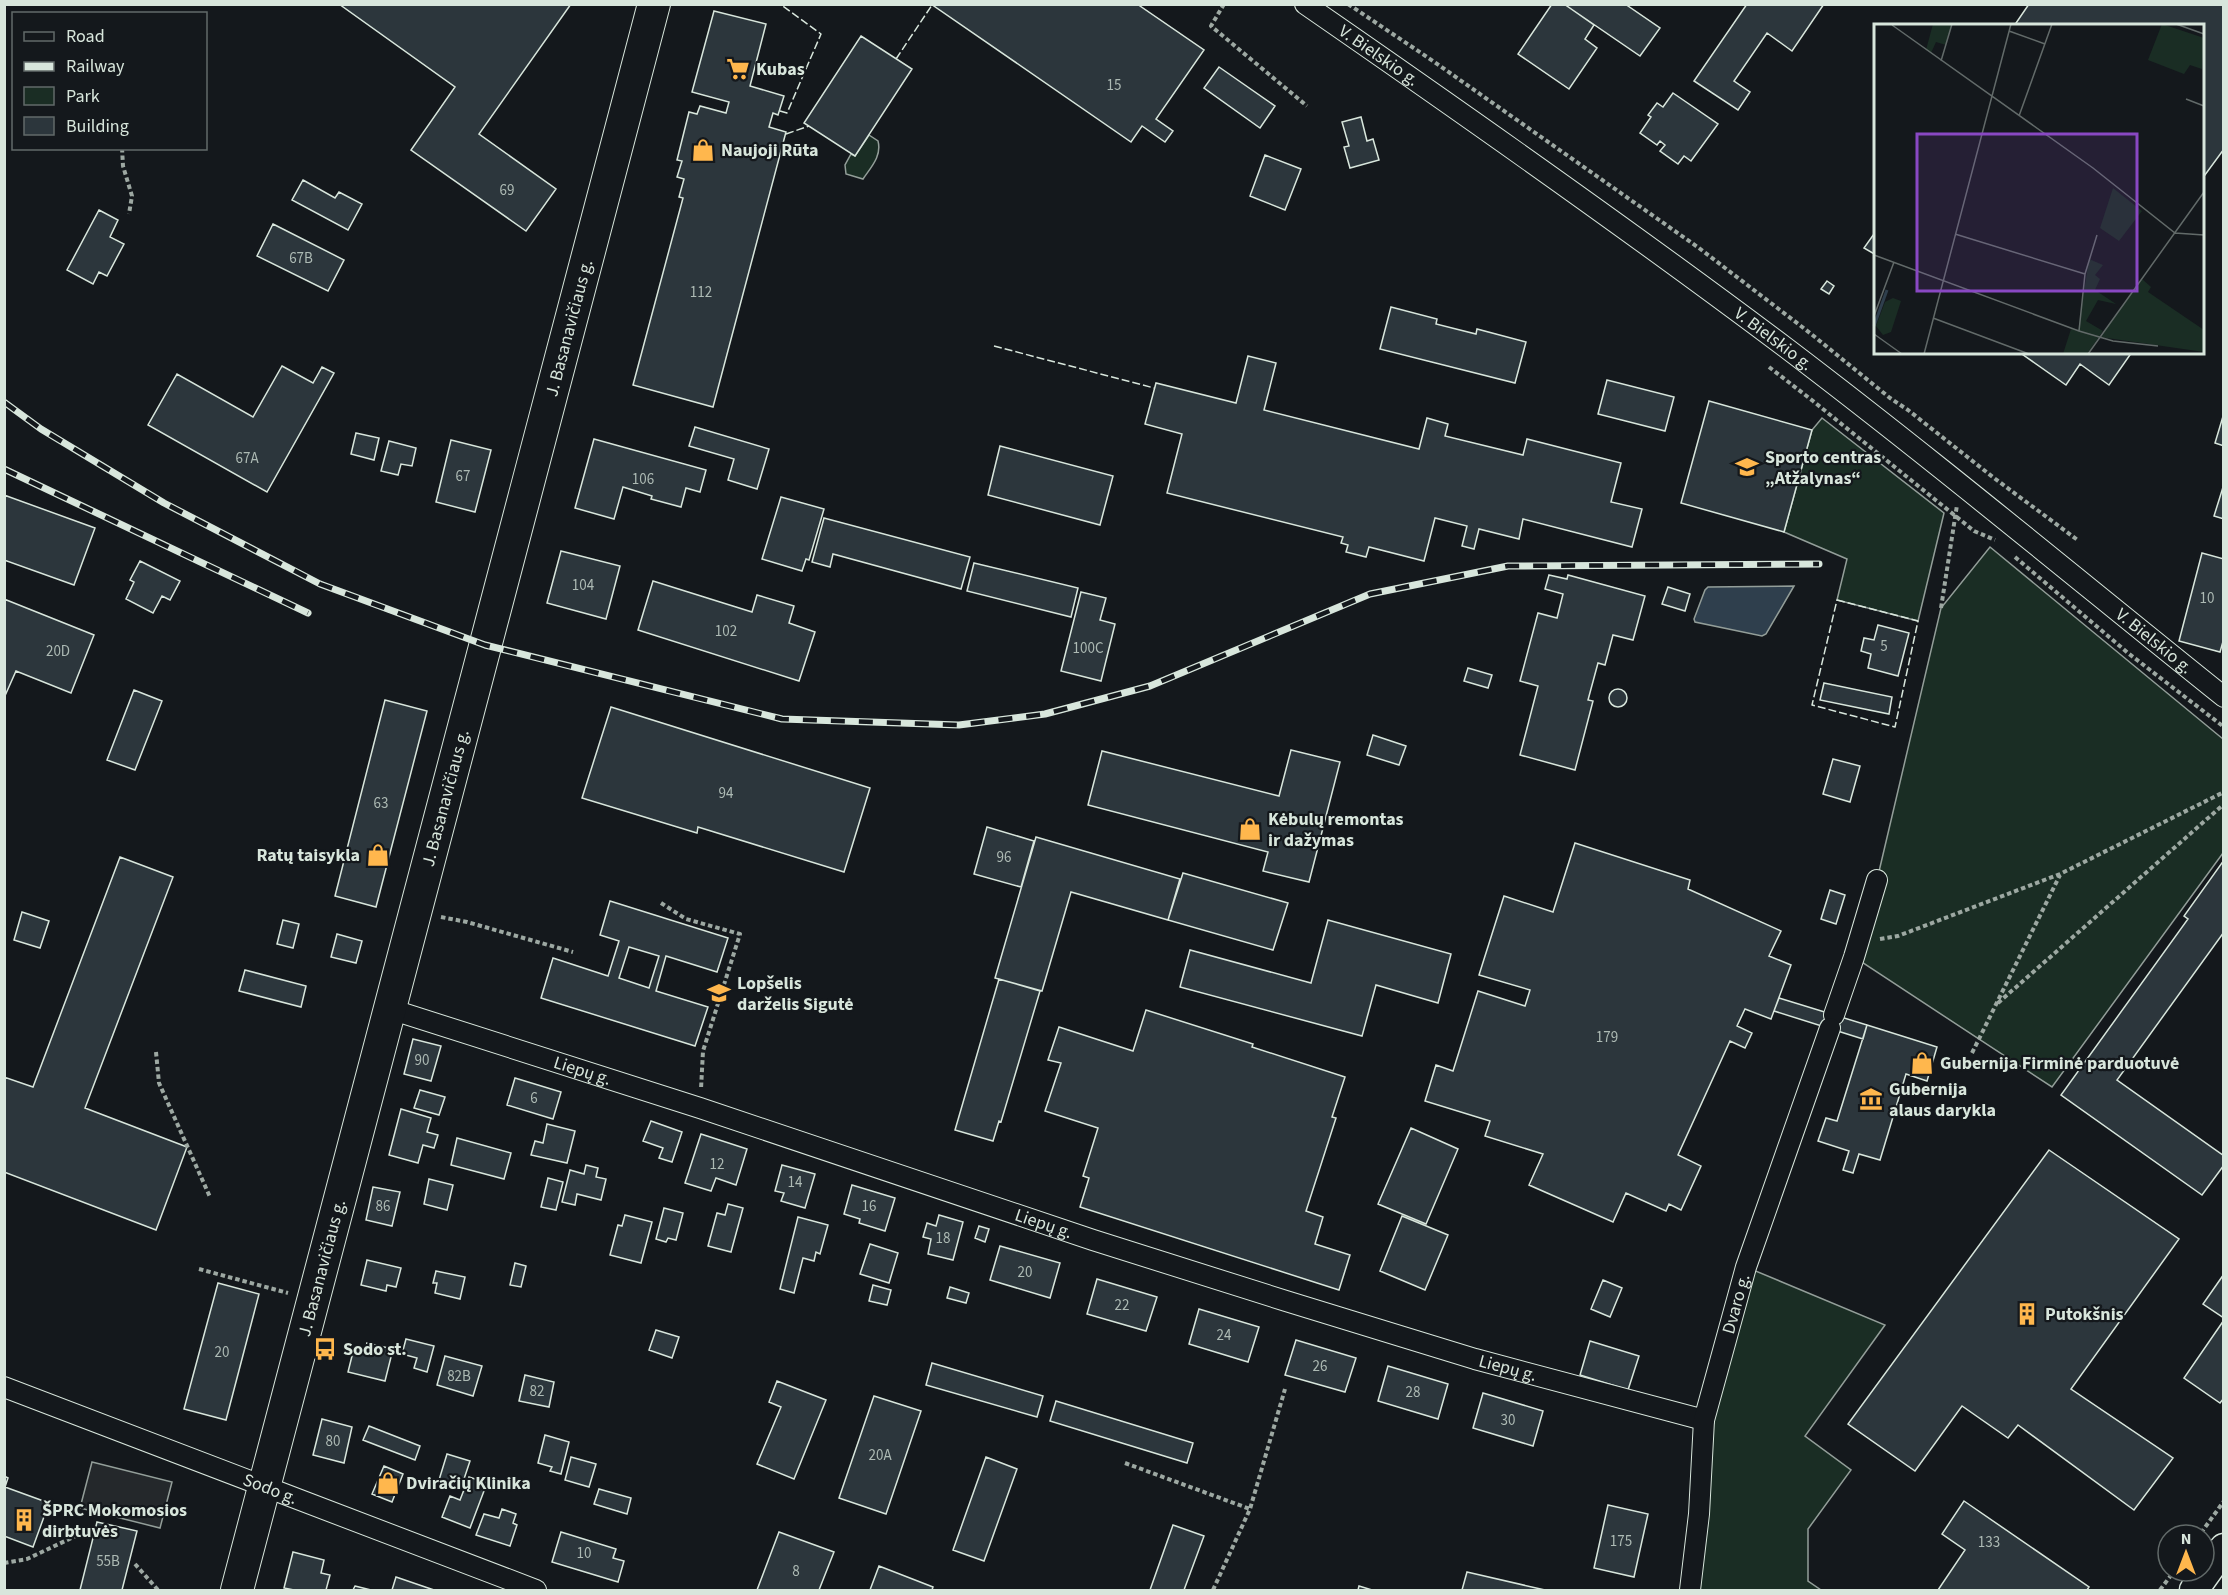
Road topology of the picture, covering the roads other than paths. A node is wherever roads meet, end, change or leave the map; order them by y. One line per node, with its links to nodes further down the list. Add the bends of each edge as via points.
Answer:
1 (654, 4): 5 (main road, J. Basanavičiaus g.)
2 (1305, 4): 3 (street, V. Bielskio g., via 1777,341)
3 (2223, 697)
4 (1877, 880): 7 (street, Dvaro g., via 1746,1267)
5 (390, 1009): 7 (street, Liepų g., via 1341,1318 1475,1359); 8 (main road, J. Basanavičiaus g.)
6 (4, 1386): 8 (street, Sodo g.)
7 (1704, 1420): 12 (street, Dvaro g.)
8 (265, 1487): 10 (main road, J. Basanavičiaus g.); 11 (street, Sodo g.)
9 (2223, 1548): 13 (main road)
10 (237, 1590)
11 (536, 1590)
12 (1690, 1590)
13 (2194, 1590)

